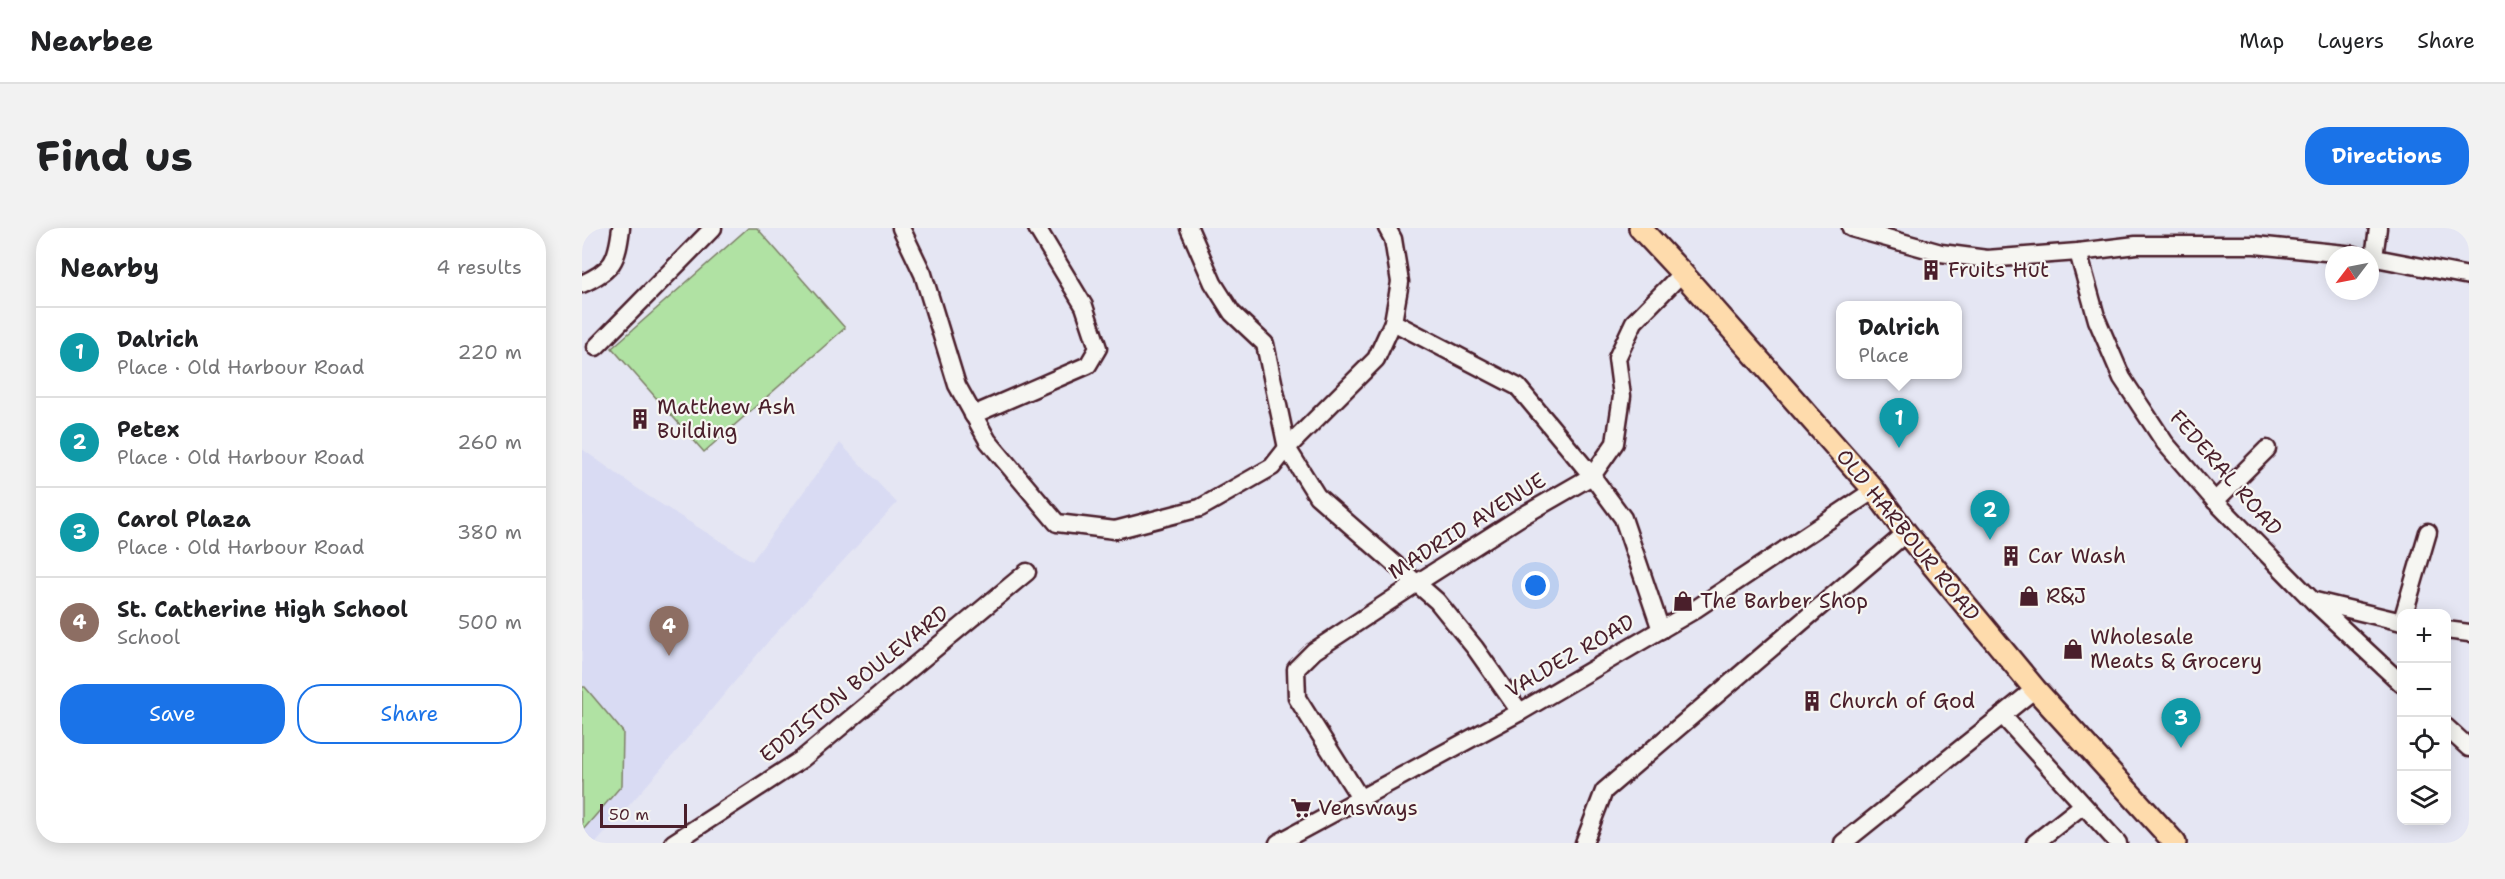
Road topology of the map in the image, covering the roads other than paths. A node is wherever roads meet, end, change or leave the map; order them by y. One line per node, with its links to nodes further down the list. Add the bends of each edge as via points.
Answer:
1 (621, 228): 19 (street, via 618,254 602,276)
2 (902, 228): 22 (street, via 923,274 957,385)
3 (1037, 228): 22 (street, via 1084,306 1098,348 1088,365)
4 (1189, 228): 23 (street, via 1213,283 1232,314 1265,344)
5 (1387, 228): 20 (street, via 1393,239 1400,282)
6 (1640, 228): 17 (main road, OLD HARBOUR ROAD)
7 (1851, 228): 12 (street)
8 (1916, 228): 12 (street)
9 (2378, 228): 13 (street)
10 (704, 230): 21 (street)
11 (2135, 236): 14 (street); 15 (street)
12 (1910, 244): 14 (street, via 1941,254 1987,259)
13 (2374, 246)
14 (2078, 252): 27 (street, FEDERAL ROAD, via 2097,320 2122,378 2165,443)
15 (2325, 252)
16 (2379, 258): 18 (street)
17 (1682, 273): 25 (street, MADRID AVENUE, via 1634,322 1617,358 1622,396 1616,443); 26 (main road, OLD HARBOUR ROAD)
18 (2469, 276)
19 (582, 285)
20 (1393, 322): 23 (street, via 1376,359); 25 (street, via 1518,387)
21 (596, 347)
22 (973, 415): 23 (street, via 988,441 1057,523 1115,531 1200,508 1272,467)
23 (1287, 448): 31 (street, via 1317,496)
24 (2266, 450): 27 (street)
25 (1592, 476): 31 (street, MADRID AVENUE); 35 (street, via 1623,518)
26 (1874, 490): 29 (main road, OLD HARBOUR ROAD); 35 (street, VALDEZ ROAD)
27 (2215, 501): 32 (street, FEDERAL ROAD)
28 (2427, 532): 33 (street)
29 (1906, 533): 39 (main road, OLD HARBOUR ROAD); 48 (street, via 1604,791)
30 (1027, 572): 46 (street, EDDISTON BOULEVARD, via 802,759)
31 (1417, 583): 40 (street, via 1437,601); 44 (street, MADRID AVENUE, via 1314,651 1296,669 1297,698)
32 (2313, 601): 34 (street); 38 (street, FEDERAL ROAD)
33 (2405, 609)
34 (2397, 621)
35 (1661, 630): 40 (street, VALDEZ ROAD)
36 (2451, 631): 37 (street)
37 (2469, 633)
38 (2397, 679)
39 (2035, 689): 41 (street); 52 (main road, OLD HARBOUR ROAD)
40 (1520, 712): 44 (street, VALDEZ ROAD)
41 (2002, 715): 45 (street); 49 (street)
42 (2451, 732): 43 (street)
43 (2469, 748)
44 (1360, 798): 47 (street, VALDEZ ROAD)
45 (2083, 805): 50 (street); 51 (street)
46 (673, 843)
47 (1278, 843)
48 (1584, 843)
49 (1842, 843)
50 (2035, 843)
51 (2118, 843)
52 (2175, 843)

